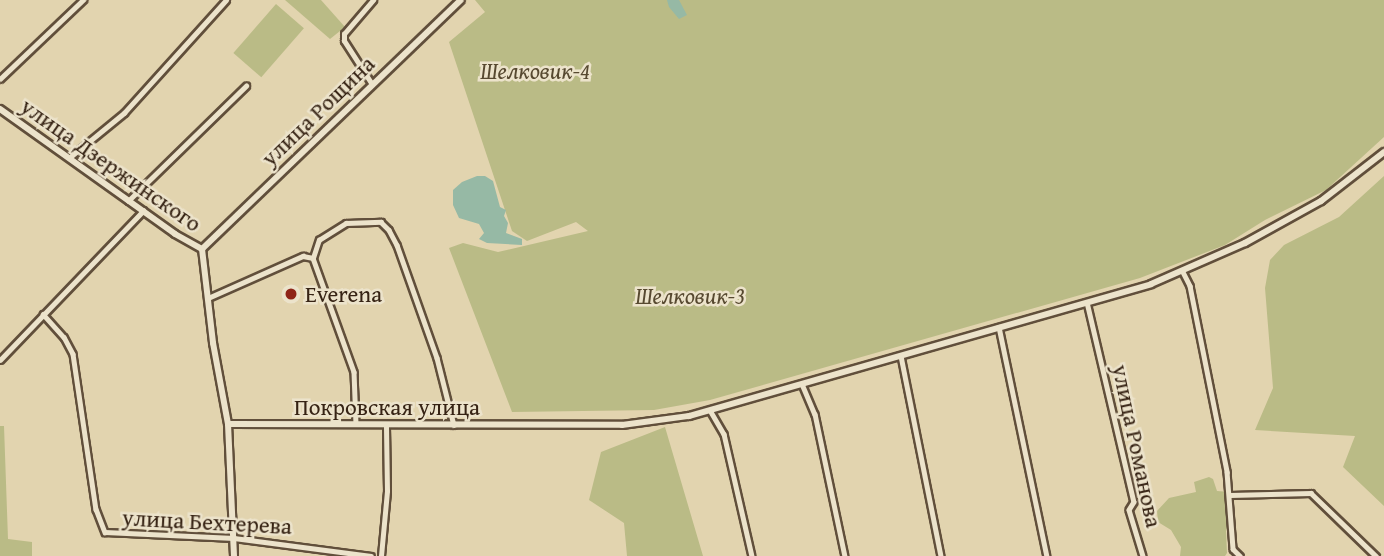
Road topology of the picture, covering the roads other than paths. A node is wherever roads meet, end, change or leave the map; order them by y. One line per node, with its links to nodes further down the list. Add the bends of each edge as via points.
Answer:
1 (83, 0): 5 (street)
2 (226, 0): 10 (street, via 124,113)
3 (373, 0): 6 (street, via 344,34)
4 (461, 0): 6 (street, улица Рощина)
5 (0, 79)
6 (371, 83): 13 (street, улица Рощина)
7 (246, 86): 11 (street)
8 (0, 109): 10 (street, улица Дзержинского)
9 (1384, 152): 15 (street, Покровская улица, via 1321,201 1245,243)
10 (69, 159): 11 (street, улица Дзержинского)
11 (128, 201): 12 (street, улица Дзержинского)
12 (143, 211): 13 (street, улица Дзержинского); 18 (street)
13 (202, 249): 16 (street)
14 (313, 258): 16 (street, via 303,256); 24 (street, via 354,372); 27 (street, via 319,240 346,223 381,222 389,230 437,358)
15 (1182, 270): 17 (street, Покровская улица); 28 (street, via 1190,286)
16 (208, 298): 25 (street)
17 (1087, 302): 19 (street, Покровская улица); 37 (street, улица Романова, via 1134,502 1129,510)
18 (43, 314): 21 (street); 29 (street, улица Бехтерева, via 73,354 102,529 108,534)
19 (999, 327): 20 (street, Покровская улица); 36 (street)
20 (901, 356): 22 (street, Покровская улица); 35 (street)
21 (0, 360)
22 (802, 384): 23 (street, Покровская улица); 34 (street, via 815,414)
23 (710, 410): 27 (street, Покровская улица, via 635,424); 33 (street, via 724,434)
24 (356, 423): 25 (street, Покровская улица); 26 (street, Покровская улица)
25 (228, 424): 29 (street)
26 (386, 424): 27 (street, Покровская улица); 32 (street, via 387,491)
27 (454, 425)
28 (1230, 495): 38 (street, via 1231,537); 39 (street, via 1311,493)
29 (234, 538): 30 (street); 31 (street, улица Бехтерева)
30 (234, 556)
31 (371, 556)
32 (381, 556)
33 (752, 556)
34 (845, 556)
35 (941, 556)
36 (1047, 556)
37 (1143, 556)
38 (1240, 556)
39 (1376, 556)

